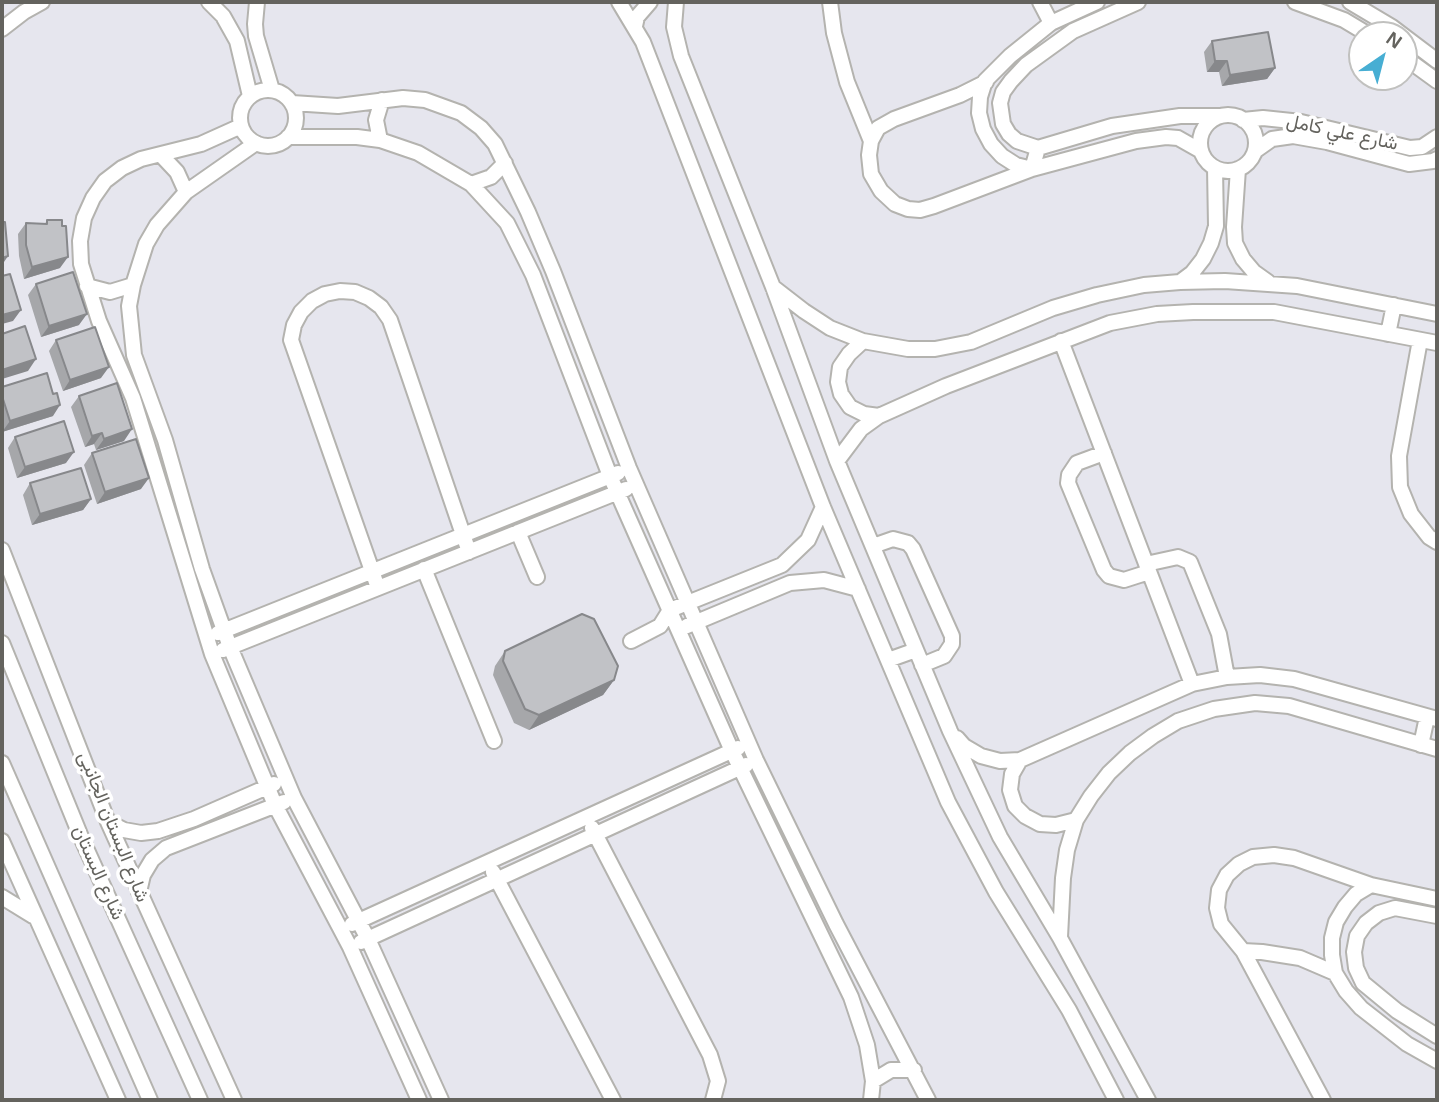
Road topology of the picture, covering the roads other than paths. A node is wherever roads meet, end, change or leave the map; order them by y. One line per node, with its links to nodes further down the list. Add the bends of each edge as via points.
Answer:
1 (42, 2): 16 (street)
2 (209, 2): 23 (street, via 237,41)
3 (257, 2): 21 (street, via 256,36)
4 (620, 2): 15 (street)
5 (650, 2): 15 (street, via 642,8)
6 (676, 2): 52 (street, via 674,27 681,56)
7 (830, 2): 32 (street, via 848,82)
8 (1041, 2): 14 (street)
9 (1097, 2): 14 (street)
10 (1138, 2): 22 (street, via 1055,43 1026,65)
11 (1295, 2): 13 (street)
12 (1350, 2): 17 (street)
13 (1348, 22)
14 (1051, 23): 20 (street)
15 (635, 26): 67 (street)
16 (2, 29)
17 (1437, 61)
18 (1418, 66): 19 (street)
19 (1437, 79)
20 (985, 81): 22 (street); 32 (street, via 894,119 878,128); 43 (street, via 979,113 991,144 1016,165)
21 (272, 90): 23 (street); 25 (street)
22 (1003, 92): 34 (street, via 1003,124 1017,141)
23 (250, 96): 28 (street, via 243,104)
24 (382, 100): 25 (street, via 338,107); 31 (street, via 376,120); 40 (street, via 425,100 461,113 481,128)
25 (292, 103): 29 (street, via 296,115)
26 (1221, 116): 27 (street); 34 (street, via 1180,116 1112,126); 36 (street, via 1204,129)
27 (1243, 120): 35 (street, شارع علي كامل, via 1301,122); 37 (street, via 1252,128)
28 (241, 126): 33 (street); 38 (street)
29 (288, 137): 31 (street); 33 (street, via 278,144)
30 (1437, 137): 35 (street, شارع علي كامل, via 1422,147)
31 (380, 140): 46 (street, via 418,153)
32 (871, 141): 43 (street, via 871,174 881,191 908,209 934,206)
33 (256, 143): 47 (street)
34 (1038, 148): 43 (street)
35 (1410, 148): 41 (street)
36 (1201, 151): 42 (street); 43 (street, via 1178,138 1166,137)
37 (1255, 151): 41 (street, شارع علي كامل, via 1272,139 1293,136); 44 (street)
38 (161, 155): 47 (street, via 177,172); 51 (street, via 122,168 93,198 80,241)
39 (1437, 159): 41 (street, شارع علي كامل)
40 (505, 163): 46 (street, via 491,177); 63 (street, via 557,280)
41 (1409, 164): 45 (street, شارع علي كامل)
42 (1215, 168): 44 (street); 48 (street, via 1216,226 1211,243 1192,273)
43 (1032, 169)
44 (1238, 169): 49 (street, via 1235,243 1254,272)
45 (1437, 170)
46 (471, 184): 64 (street, via 507,223 518,243)
47 (186, 192): 50 (street, via 170,207 146,244)
48 (1180, 282): 49 (street); 57 (street, via 1097,295 971,342 935,349)
49 (1270, 283): 53 (street)
50 (133, 285): 51 (street, via 110,292); 85 (street, via 134,355)
51 (87, 286): 86 (street, via 133,397)
52 (773, 287): 57 (street, via 830,328); 62 (street)
53 (1394, 305): 54 (street); 55 (street)
54 (1437, 314)
55 (1388, 334): 56 (street); 58 (street, via 1273,312 1207,311 1110,323)
56 (1420, 340): 59 (street); 70 (street, via 1399,456 1400,487 1411,514)
57 (863, 341): 60 (street, via 840,367 838,382 850,407)
58 (1061, 341): 60 (street); 61 (street)
59 (1437, 343)
60 (879, 415): 62 (street, via 861,429)
61 (1104, 453): 74 (street); 74 (street, via 1077,463 1068,483 1109,576 1124,580)
62 (837, 461): 71 (street)
63 (629, 468): 64 (street); 65 (street)
64 (610, 476): 66 (street); 69 (street)
65 (636, 485): 66 (street); 80 (street)
66 (618, 492): 68 (street); 81 (street)
67 (823, 507): 79 (street); 80 (street, via 808,540 782,565)
68 (518, 532): 73 (street); 77 (street)
69 (464, 534): 73 (street); 76 (street); 76 (street, via 390,320 381,307 362,295 326,294 301,312 291,340)
70 (1437, 542)
71 (873, 547): 90 (street); 93 (street, via 901,540 913,549 952,636 944,656)
72 (2, 550): 114 (street, شارع البستان الجانبى)
73 (470, 552): 75 (street)
74 (1148, 568): 94 (street, via 1178,556 1190,562 1219,634); 95 (street)
75 (424, 569): 78 (street); 98 (street)
76 (372, 571): 78 (street); 85 (street)
77 (537, 577)
78 (377, 588): 89 (street)
79 (858, 589): 82 (street, via 824,580 790,583); 92 (street)
80 (688, 604): 81 (street); 82 (street)
81 (670, 610): 83 (street); 84 (street)
82 (696, 623): 84 (street); 99 (street)
83 (660, 626): 84 (street); 87 (street)
84 (678, 630): 102 (street)
85 (225, 631): 86 (street); 89 (street)
86 (206, 638): 91 (street)
87 (631, 641)
88 (2, 643): 142 (street, شارع البستان, via 81,836)
89 (230, 647): 91 (street); 107 (street)
90 (916, 650): 92 (street); 93 (street)
91 (212, 654): 108 (street)
92 (888, 660): 150 (street, via 974,854 1069,1010)
93 (922, 665): 97 (street)
94 (1227, 677): 95 (street); 96 (street, via 1294,679)
95 (1192, 684): 104 (street)
96 (1432, 718): 100 (street)
97 (950, 731): 104 (street, via 981,756); 129 (street, via 1000,838)
98 (494, 741)
99 (749, 744): 102 (street); 103 (street)
100 (1421, 745): 101 (street); 113 (street, via 1289,706 1214,709 1178,721 1130,753 1109,773)
101 (1437, 749)
102 (732, 751): 106 (street); 112 (street)
103 (756, 760): 106 (street); 138 (street)
104 (1020, 760): 113 (street, via 1010,790 1015,806 1040,824)
105 (2, 763): 109 (street)
106 (739, 768): 115 (street); 139 (street, via 851,997 861,1021)
107 (285, 780): 108 (street); 110 (street)
108 (267, 787): 111 (street); 114 (street, via 158,831 124,830)
109 (8, 798): 141 (street)
110 (294, 798): 111 (street); 127 (street)
111 (275, 805): 120 (street, via 166,848 152,860); 128 (street)
112 (587, 817): 115 (street); 117 (street)
113 (1076, 820): 129 (street, via 1063,878)
114 (108, 822): 120 (street, شارع البستان الجانبى)
115 (595, 834): 118 (street); 147 (street, via 710,1055 718,1081)
116 (2, 841): 125 (street)
117 (488, 862): 118 (street); 127 (street)
118 (497, 879): 130 (street); 146 (street)
119 (1371, 885): 121 (street); 132 (street, via 1294,858 1253,857 1239,864 1219,890 1217,908 1221,924); 133 (street, via 1350,901 1336,922 1332,938)
120 (139, 892): 143 (street, شارع البستان الجانبى)
121 (1399, 893): 123 (street); 124 (street)
122 (2, 897): 125 (street)
123 (1437, 899)
124 (1395, 908): 126 (street); 134 (street, via 1366,923 1357,936 1356,968)
125 (33, 916): 140 (street)
126 (1437, 916)
127 (358, 921): 128 (street); 130 (street)
128 (340, 929): 131 (street)
129 (1060, 938): 151 (street)
130 (368, 939): 131 (street); 145 (street)
131 (350, 947): 144 (street)
132 (1243, 951): 133 (street, via 1300,958); 152 (street)
133 (1335, 973): 135 (street)
134 (1375, 994): 135 (street); 136 (street)
135 (1361, 1008): 137 (street)
136 (1437, 1036)
137 (1437, 1061)
138 (914, 1070): 139 (street, via 891,1070); 149 (street)
139 (873, 1081): 148 (street)
140 (118, 1100)
141 (150, 1100)
142 (200, 1100)
143 (234, 1100)
144 (419, 1100)
145 (440, 1100)
146 (613, 1100)
147 (713, 1100)
148 (871, 1100)
149 (928, 1100)
150 (1116, 1100)
151 (1148, 1100)
152 (1323, 1100)

